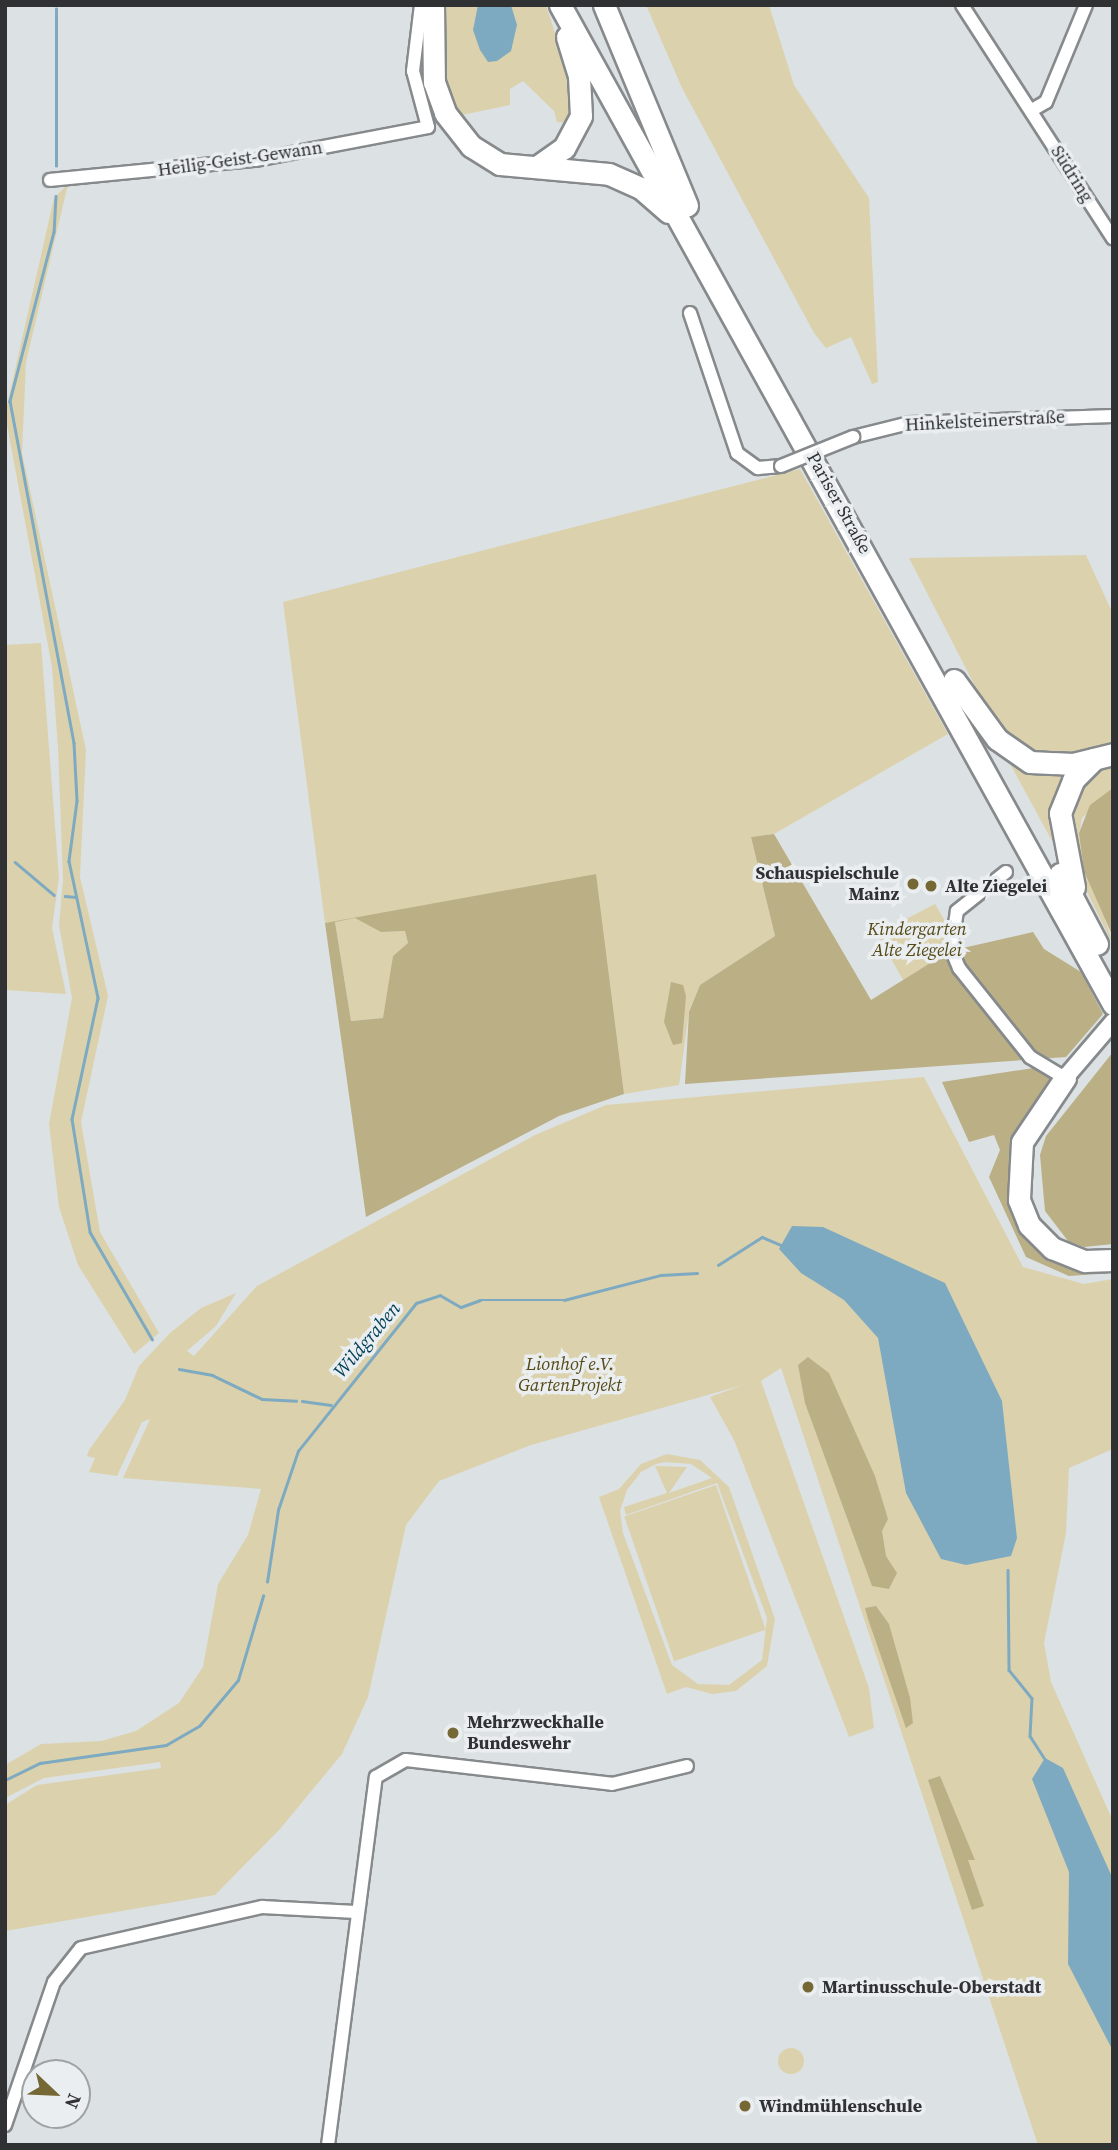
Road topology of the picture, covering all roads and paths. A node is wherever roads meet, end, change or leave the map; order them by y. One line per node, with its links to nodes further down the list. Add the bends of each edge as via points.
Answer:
1 (421, 5): 11 (street, Heilig-Geist-Gewann, via 413,71 428,127 255,160)
2 (433, 5): 10 (highway, via 431,67 450,121 489,160)
3 (552, 5): 10 (highway, via 579,76 581,116 564,148)
4 (560, 5): 14 (highway, Pariser Straße)
5 (577, 5): 12 (highway, Pariser Straße)
6 (604, 5): 12 (highway)
7 (962, 5): 9 (street, Südring)
8 (1086, 5): 9 (street, via 1046,102)
9 (1032, 110): 13 (street, Südring)
10 (538, 166): 14 (highway, via 595,170 642,188)
11 (50, 180)
12 (687, 205): 17 (highway, Pariser Straße)
13 (1113, 238)
14 (702, 260): 22 (highway, Pariser Straße)
15 (690, 313): 16 (street, Hinkelsteinerstraße, bridge, via 737,453 758,468 781,466 853,437 909,423)
16 (1113, 416)
17 (954, 680): 18 (highway, via 990,732 1019,757 1056,765); 20 (highway, Pariser Straße)
18 (1103, 757): 20 (highway, via 1073,780 1060,813)
19 (1006, 872): 24 (street, via 957,911 951,949 964,976 1030,1057)
20 (1081, 913): 21 (highway, Pariser Straße)
21 (1113, 974)
22 (1113, 1003)
23 (1113, 1022): 24 (street)
24 (1065, 1078): 25 (highway, via 1022,1142 1018,1200 1029,1225 1052,1248 1084,1261)
25 (1113, 1260)
26 (687, 1766): 27 (street, via 612,1783 397,1762 371,1790)
27 (356, 1912): 28 (street, via 262,1907 81,1948 54,1982); 29 (street)
28 (5, 2125)
29 (328, 2145)

